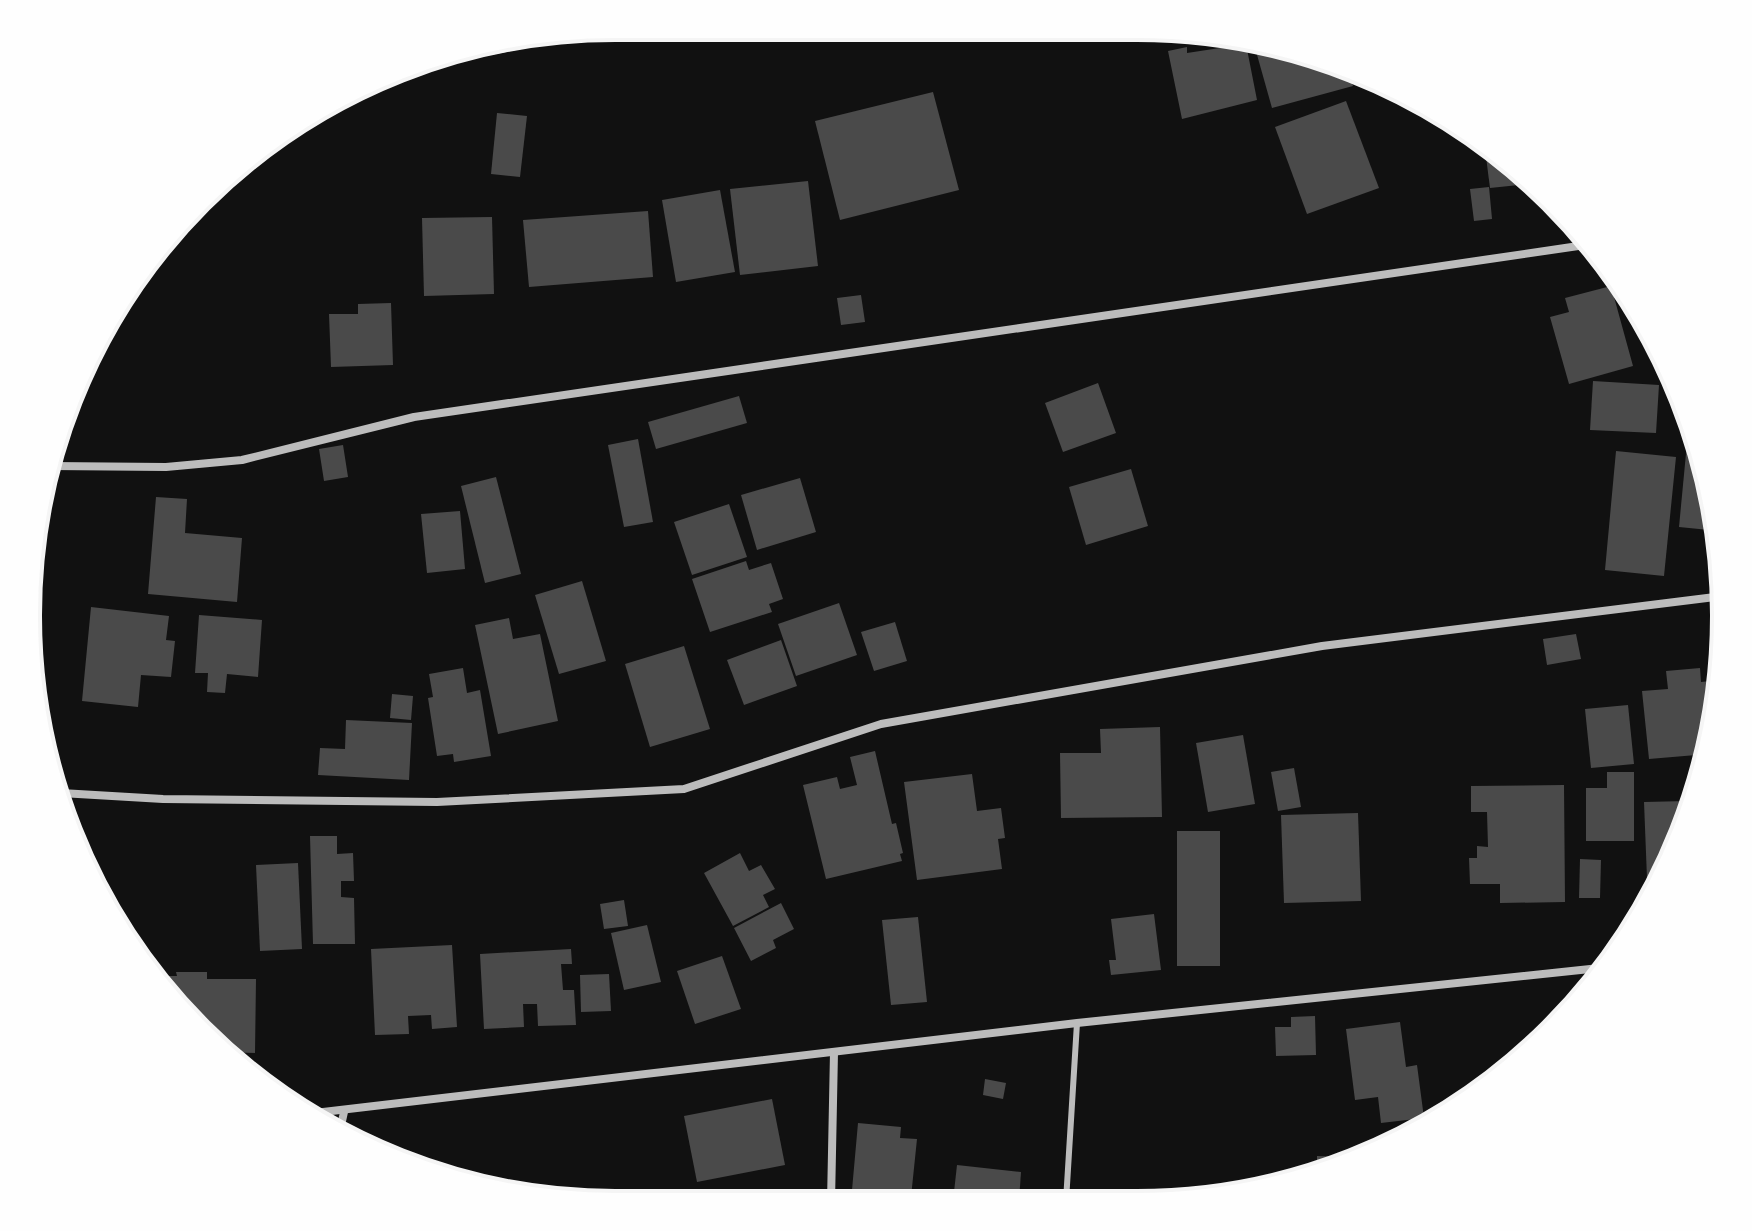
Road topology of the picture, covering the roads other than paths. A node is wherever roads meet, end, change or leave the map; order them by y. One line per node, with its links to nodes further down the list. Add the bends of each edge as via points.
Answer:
1 (1577, 246): 2 (street, via 414,417 242,460 166,467)
2 (60, 466)
3 (1712, 597): 4 (street, via 1322,646 881,724 684,789 437,802)
4 (69, 793)
5 (1591, 969): 6 (street)
6 (1077, 1023): 7 (street); 12 (lane)
7 (834, 1052): 8 (street); 11 (street)
8 (344, 1112): 9 (street); 10 (street)
9 (326, 1113)
10 (342, 1122)
11 (831, 1191)
12 (1067, 1191)

